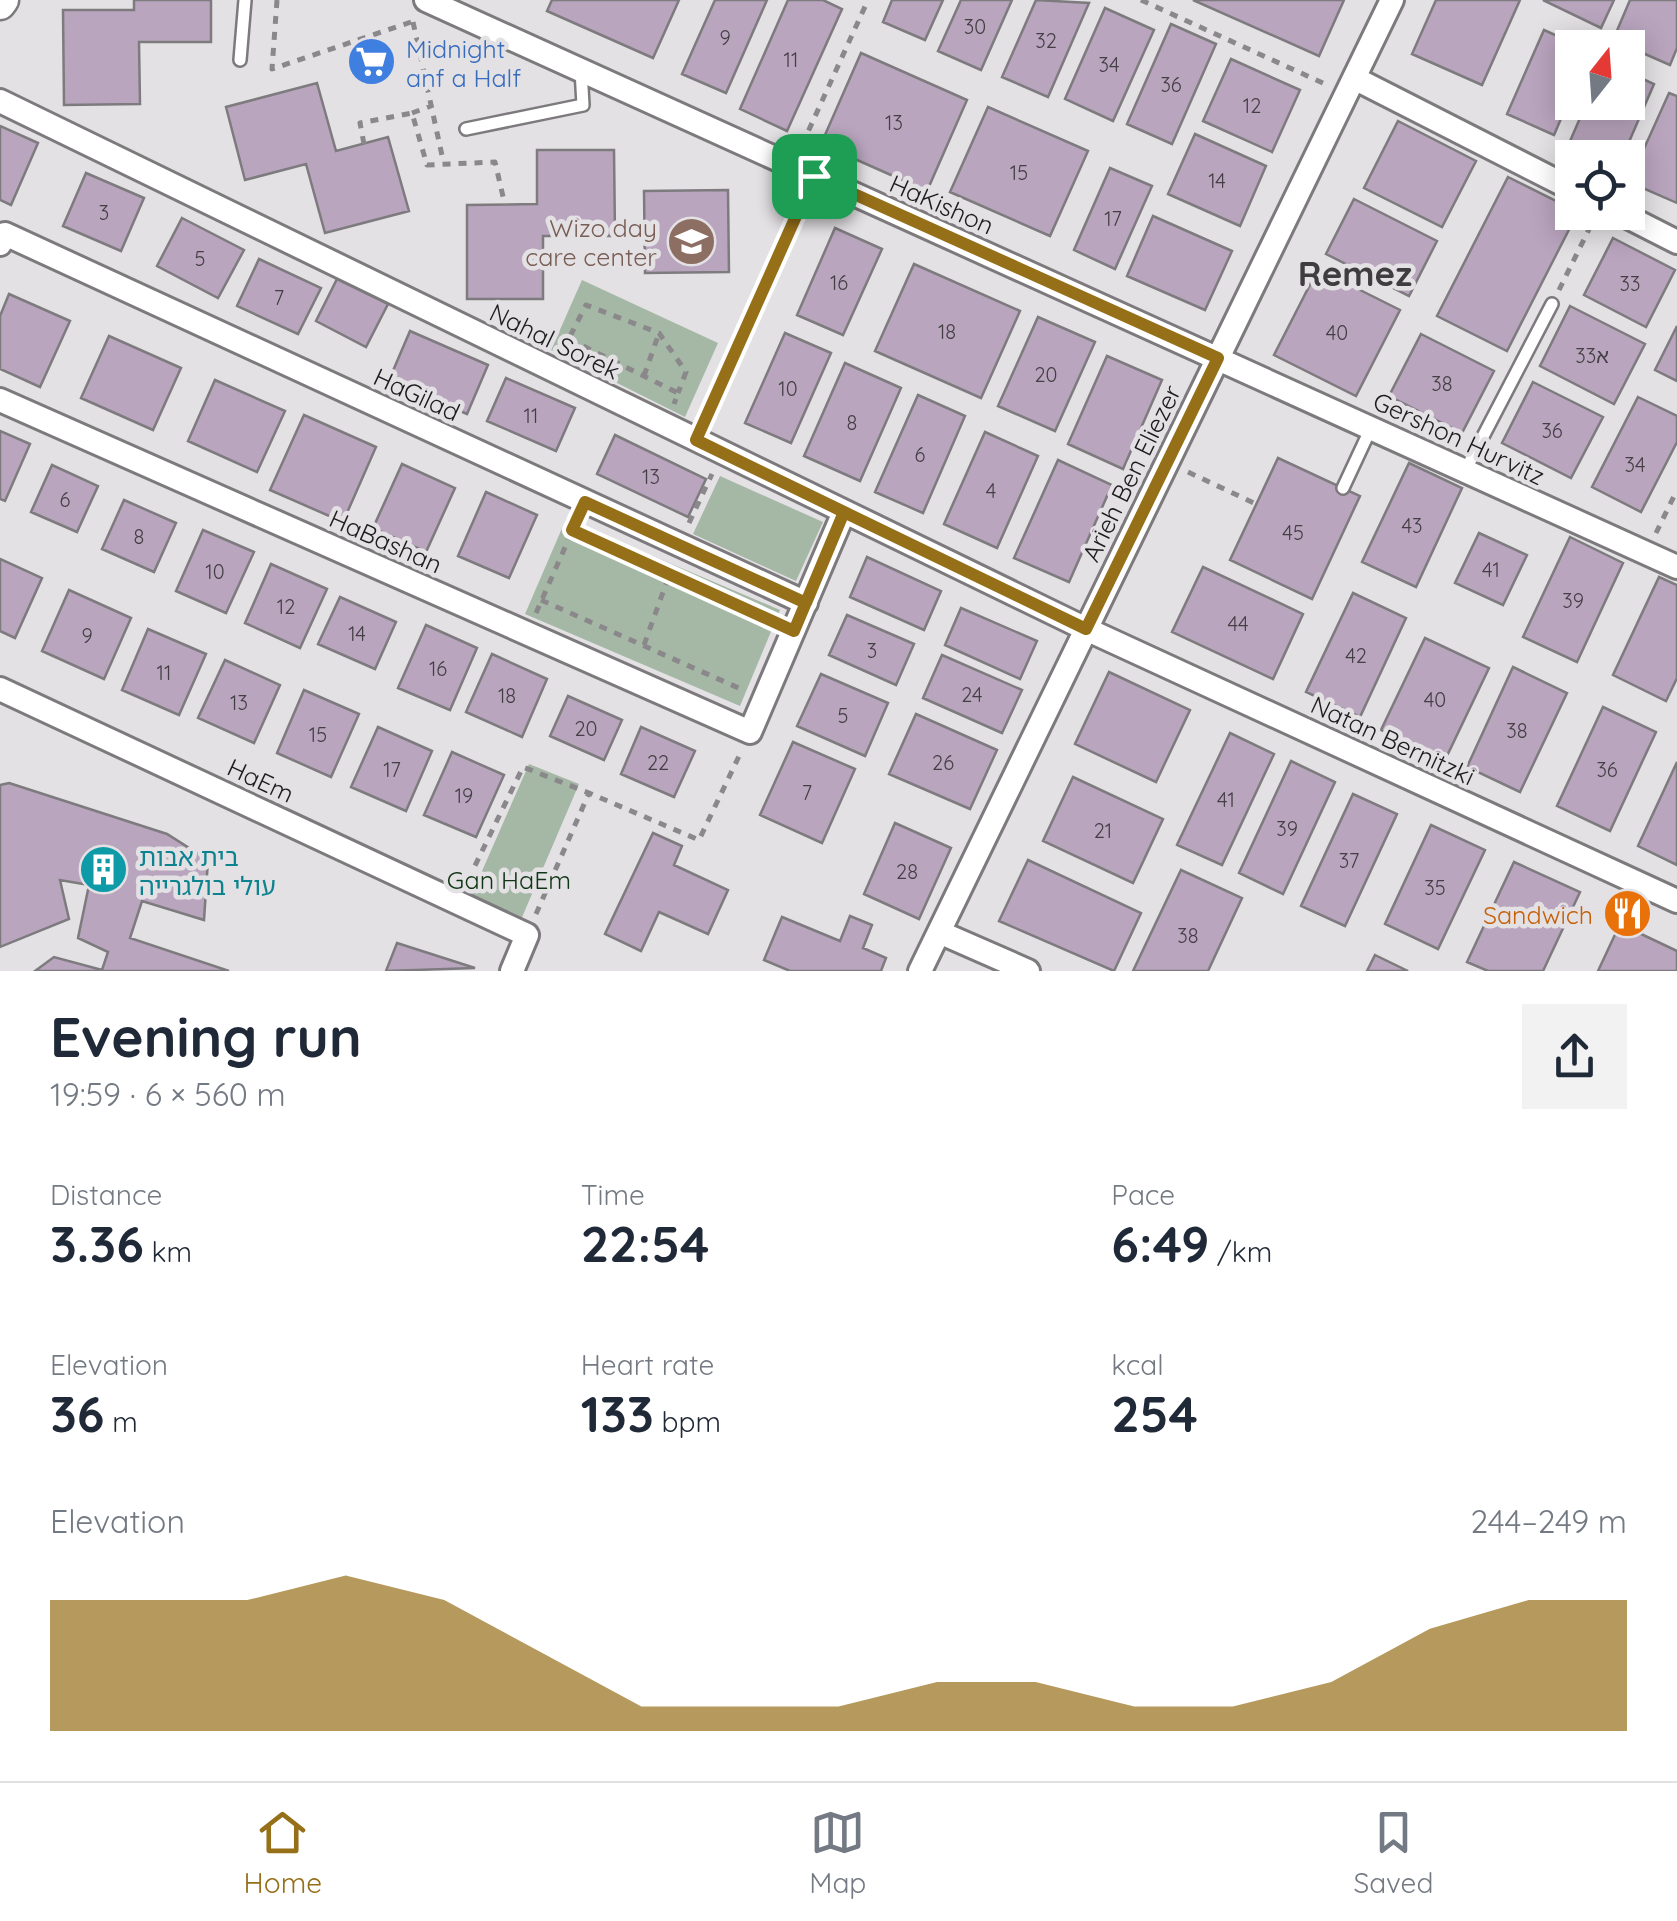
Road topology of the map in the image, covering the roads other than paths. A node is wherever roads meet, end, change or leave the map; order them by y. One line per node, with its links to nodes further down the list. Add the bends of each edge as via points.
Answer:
1 (245, 0): 4 (lane)
2 (426, 0): 5 (street, HaKishon)
3 (1392, 0): 6 (street, Arieh Ben Eliezer)
4 (240, 60)
5 (581, 70): 8 (lane, via 583,105); 14 (street, HaKishon)
6 (1350, 86): 9 (street); 14 (street, Arieh Ben Eliezer)
7 (0, 101): 19 (street, Nahal Sorek)
8 (466, 129)
9 (1555, 182)
10 (1645, 226): 12 (street)
11 (3, 239): 21 (street, HaGilad, via 585,502 682,538)
12 (1677, 242)
13 (1552, 304): 17 (lane)
14 (1218, 358): 16 (street, Gershon Hurvitz); 22 (street, Arieh Ben Eliezer)
15 (0, 400): 21 (street, HaBashan, via 750,732)
16 (1371, 428): 17 (street, Gershon Hurvitz); 18 (lane)
17 (1465, 471): 20 (street, Gershon Hurvitz)
18 (1343, 488)
19 (844, 512): 21 (street); 22 (street, Nahal Sorek)
20 (1677, 568)
21 (806, 603)
22 (1086, 629): 24 (street, Natan Bernitzki); 25 (street, Arieh Ben Eliezer)
23 (0, 689): 26 (street, HaEm, via 527,935)
24 (1677, 901)
25 (939, 932): 27 (street, Arieh Ben Eliezer); 28 (street)
26 (512, 971)
27 (920, 971)
28 (1028, 971)

